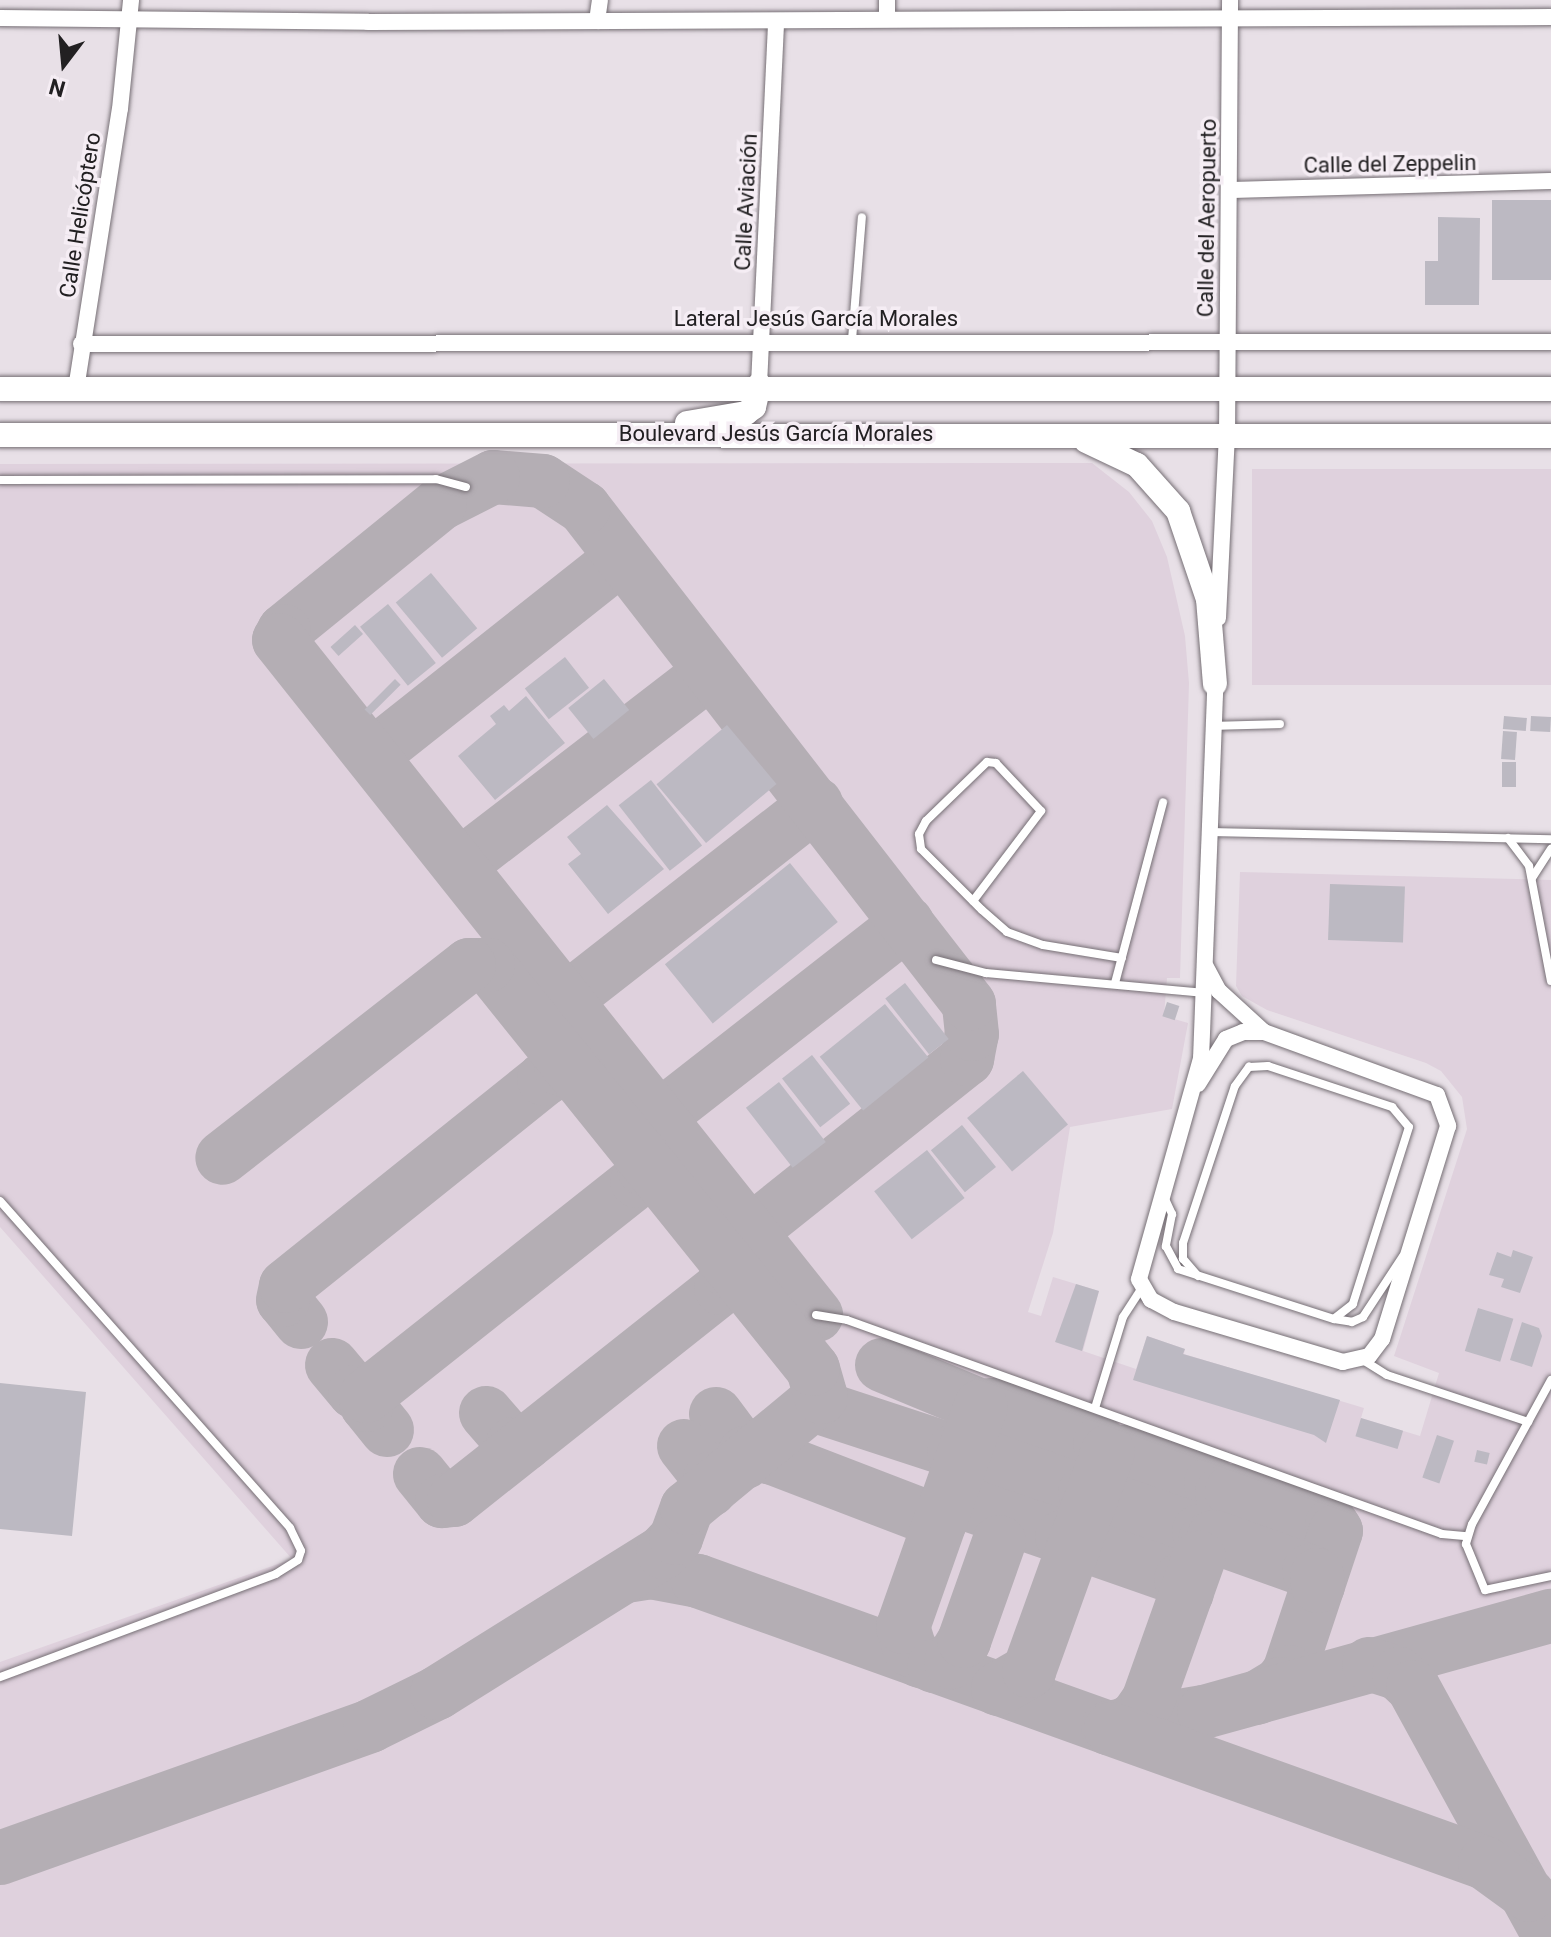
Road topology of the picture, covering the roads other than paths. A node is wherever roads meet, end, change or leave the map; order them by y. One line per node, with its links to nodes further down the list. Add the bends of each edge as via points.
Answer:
1 (131, 0): 7 (street, Calle Helicóptero)
2 (600, 0): 10 (street)
3 (887, 0): 8 (street)
4 (1230, 0): 9 (street, Calle del Aeropuerto)
5 (1551, 17): 9 (street)
6 (0, 18): 7 (street)
7 (130, 19): 10 (street); 19 (street, Calle Helicóptero)
8 (887, 19): 9 (street); 11 (street)
9 (1230, 20): 13 (street, Calle del Aeropuerto)
10 (597, 21): 11 (street)
11 (776, 21): 15 (street, Calle Aviación)
12 (1551, 181): 13 (street, Calle del Zeppelin)
13 (1231, 190): 18 (street, Calle del Aeropuerto)
14 (862, 217): 16 (lane)
15 (762, 339): 16 (street, Lateral Jesús García Morales); 19 (street, Lateral Jesús García Morales); 20 (street, Calle Aviación)
16 (852, 340): 18 (street, Lateral Jesús García Morales)
17 (1551, 342): 18 (street, Lateral Jesús García Morales)
18 (1228, 343): 21 (street, Calle del Aeropuerto)
19 (81, 344): 23 (street, Calle Helicóptero)
20 (759, 385): 21 (main road, Boulevard Jesús García Morales); 23 (main road, Boulevard Jesús García Morales); 25 (main road, via 754,407 746,413)
21 (1227, 387): 24 (main road, Boulevard Jesús García Morales); 28 (street, Calle del Aeropuerto)
22 (0, 389): 23 (main road, Boulevard Jesús García Morales)
23 (76, 389)
24 (1551, 389)
25 (645, 433): 26 (main road, Boulevard Jesús García Morales); 27 (main road, Boulevard Jesús García Morales)
26 (1044, 433): 28 (main road, Boulevard Jesús García Morales); 32 (main road, via 1116,452 1157,482 1178,511 1208,599)
27 (0, 435)
28 (1227, 436): 29 (main road, Boulevard Jesús García Morales); 32 (street, Calle del Aeropuerto)
29 (1551, 436)
30 (0, 480): 31 (lane, via 436,479)
31 (466, 487)
32 (1215, 684): 34 (street, Calle del Aeropuerto)
33 (1280, 724): 34 (lane)
34 (1214, 726): 36 (street, Calle del Aeropuerto)
35 (1163, 802): 42 (lane)
36 (1210, 832): 37 (lane); 46 (street, Calle del Aeropuerto, via 1205,966)
37 (1508, 838): 38 (lane); 40 (lane, via 1524,855)
38 (1551, 839)
39 (1551, 849): 40 (lane)
40 (1532, 878): 44 (lane)
41 (973, 901): 41 (lane, via 921,849 919,834 940,804 987,762 996,763 1041,811); 42 (lane, via 1007,932 1025,939)
42 (1122, 958): 45 (lane)
43 (936, 960): 45 (lane, via 986,973)
44 (1551, 981)
45 (1115, 983): 46 (lane)
46 (1212, 992): 47 (street); 48 (street)
47 (1264, 1032): 48 (street, via 1226,1039); 51 (street, via 1437,1095 1448,1126)
48 (1198, 1084): 49 (street)
49 (1163, 1195): 52 (lane, via 1172,1214 1168,1254 1178,1269); 53 (street, via 1139,1270)
50 (0, 1201): 62 (lane, via 290,1528 301,1551 289,1568)
51 (1413, 1242): 55 (lane, via 1363,1317 1352,1322); 56 (street, via 1382,1339)
52 (1198, 1276): 55 (lane); 55 (lane, via 1183,1259 1183,1243 1244,1071 1268,1066 1392,1107 1409,1127 1353,1304)
53 (1142, 1288): 56 (street, via 1151,1300 1174,1312 1343,1362); 58 (lane, via 1123,1317)
54 (816, 1315): 58 (lane, via 847,1320)
55 (1334, 1319)
56 (1362, 1360): 59 (lane, via 1387,1375)
57 (1551, 1380): 59 (lane)
58 (1095, 1408): 60 (lane, via 1442,1534)
59 (1528, 1422): 60 (lane)
60 (1467, 1536): 61 (lane, via 1485,1590)
61 (1551, 1576)
62 (0, 1677)

